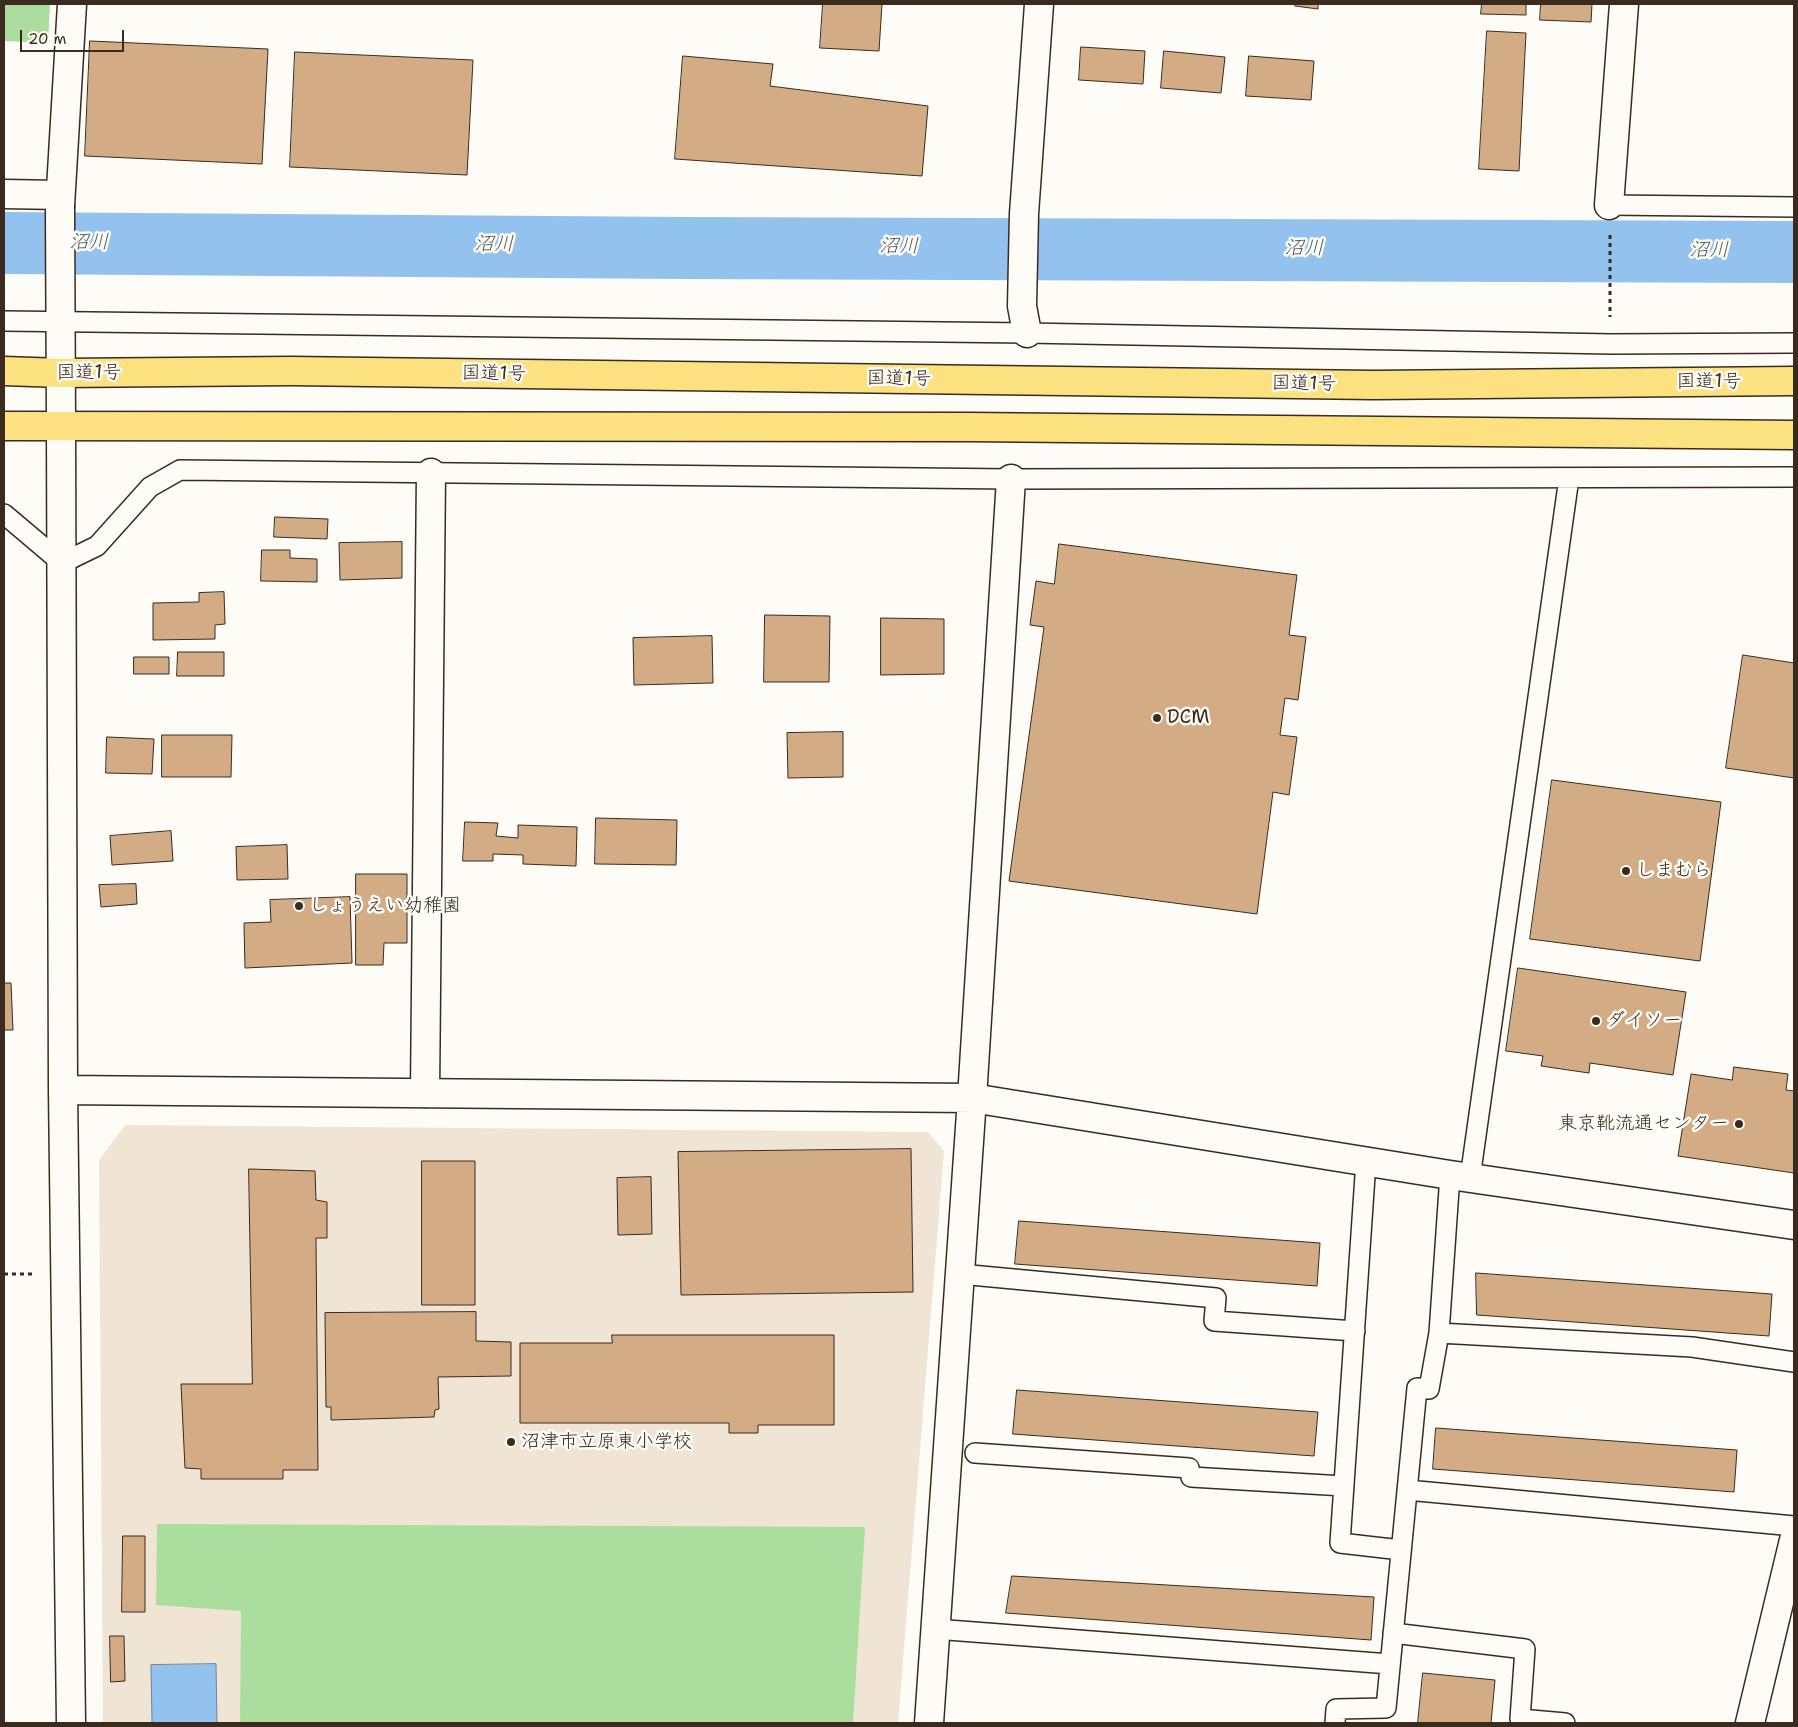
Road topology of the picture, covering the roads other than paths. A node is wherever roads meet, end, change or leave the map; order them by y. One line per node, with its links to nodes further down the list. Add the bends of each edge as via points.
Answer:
1 (72, 4): 5 (street)
2 (1039, 4): 10 (street, via 1024,214 1022,306)
3 (1624, 4): 6 (street)
4 (4, 194): 5 (street)
5 (60, 201): 9 (street)
6 (1609, 205): 7 (lane)
7 (1794, 207)
8 (4, 321): 9 (lane)
9 (60, 321): 10 (lane); 13 (street)
10 (1027, 333): 11 (lane, via 1611,344)
11 (1794, 343)
12 (4, 372): 13 (highway, 国道1号)
13 (61, 373): 14 (highway, 国道1号, via 291,371 1374,385); 16 (street)
14 (1794, 381)
15 (4, 426): 16 (highway)
16 (61, 426): 17 (highway, via 968,427); 23 (street)
17 (1794, 435)
18 (431, 473): 21 (lane); 23 (lane, via 180,470 150,487 97,546); 25 (street)
19 (1794, 477): 20 (lane)
20 (1569, 478): 21 (lane); 28 (lane)
21 (1011, 479): 26 (street)
22 (4, 514): 23 (lane)
23 (62, 563): 24 (street)
24 (63, 1090): 25 (street); 43 (street)
25 (425, 1093): 26 (street)
26 (972, 1098): 27 (street); 30 (street)
27 (1366, 1161): 28 (street); 31 (lane)
28 (1460, 1176): 29 (street); 32 (lane)
29 (1794, 1226)
30 (960, 1274): 31 (lane, via 1216,1298 1214,1321); 40 (street)
31 (1355, 1331): 35 (lane)
32 (1440, 1333): 33 (lane, via 1692,1347); 36 (lane, via 1429,1389 1417,1388)
33 (1794, 1362)
34 (975, 1453): 35 (lane, via 1189,1468 1191,1478)
35 (1344, 1486): 39 (lane, via 1340,1542)
36 (1407, 1490): 37 (lane); 39 (lane)
37 (1794, 1526)
38 (1794, 1540): 47 (street)
39 (1401, 1550): 41 (lane)
40 (935, 1629): 42 (lane); 44 (street)
41 (1393, 1634): 42 (lane); 46 (lane, via 1525,1649 1520,1719)
42 (1390, 1664): 45 (lane, via 1386,1708 1336,1709)
43 (71, 1723)
44 (928, 1723)
45 (1335, 1723)
46 (1564, 1723)
47 (1750, 1723)

